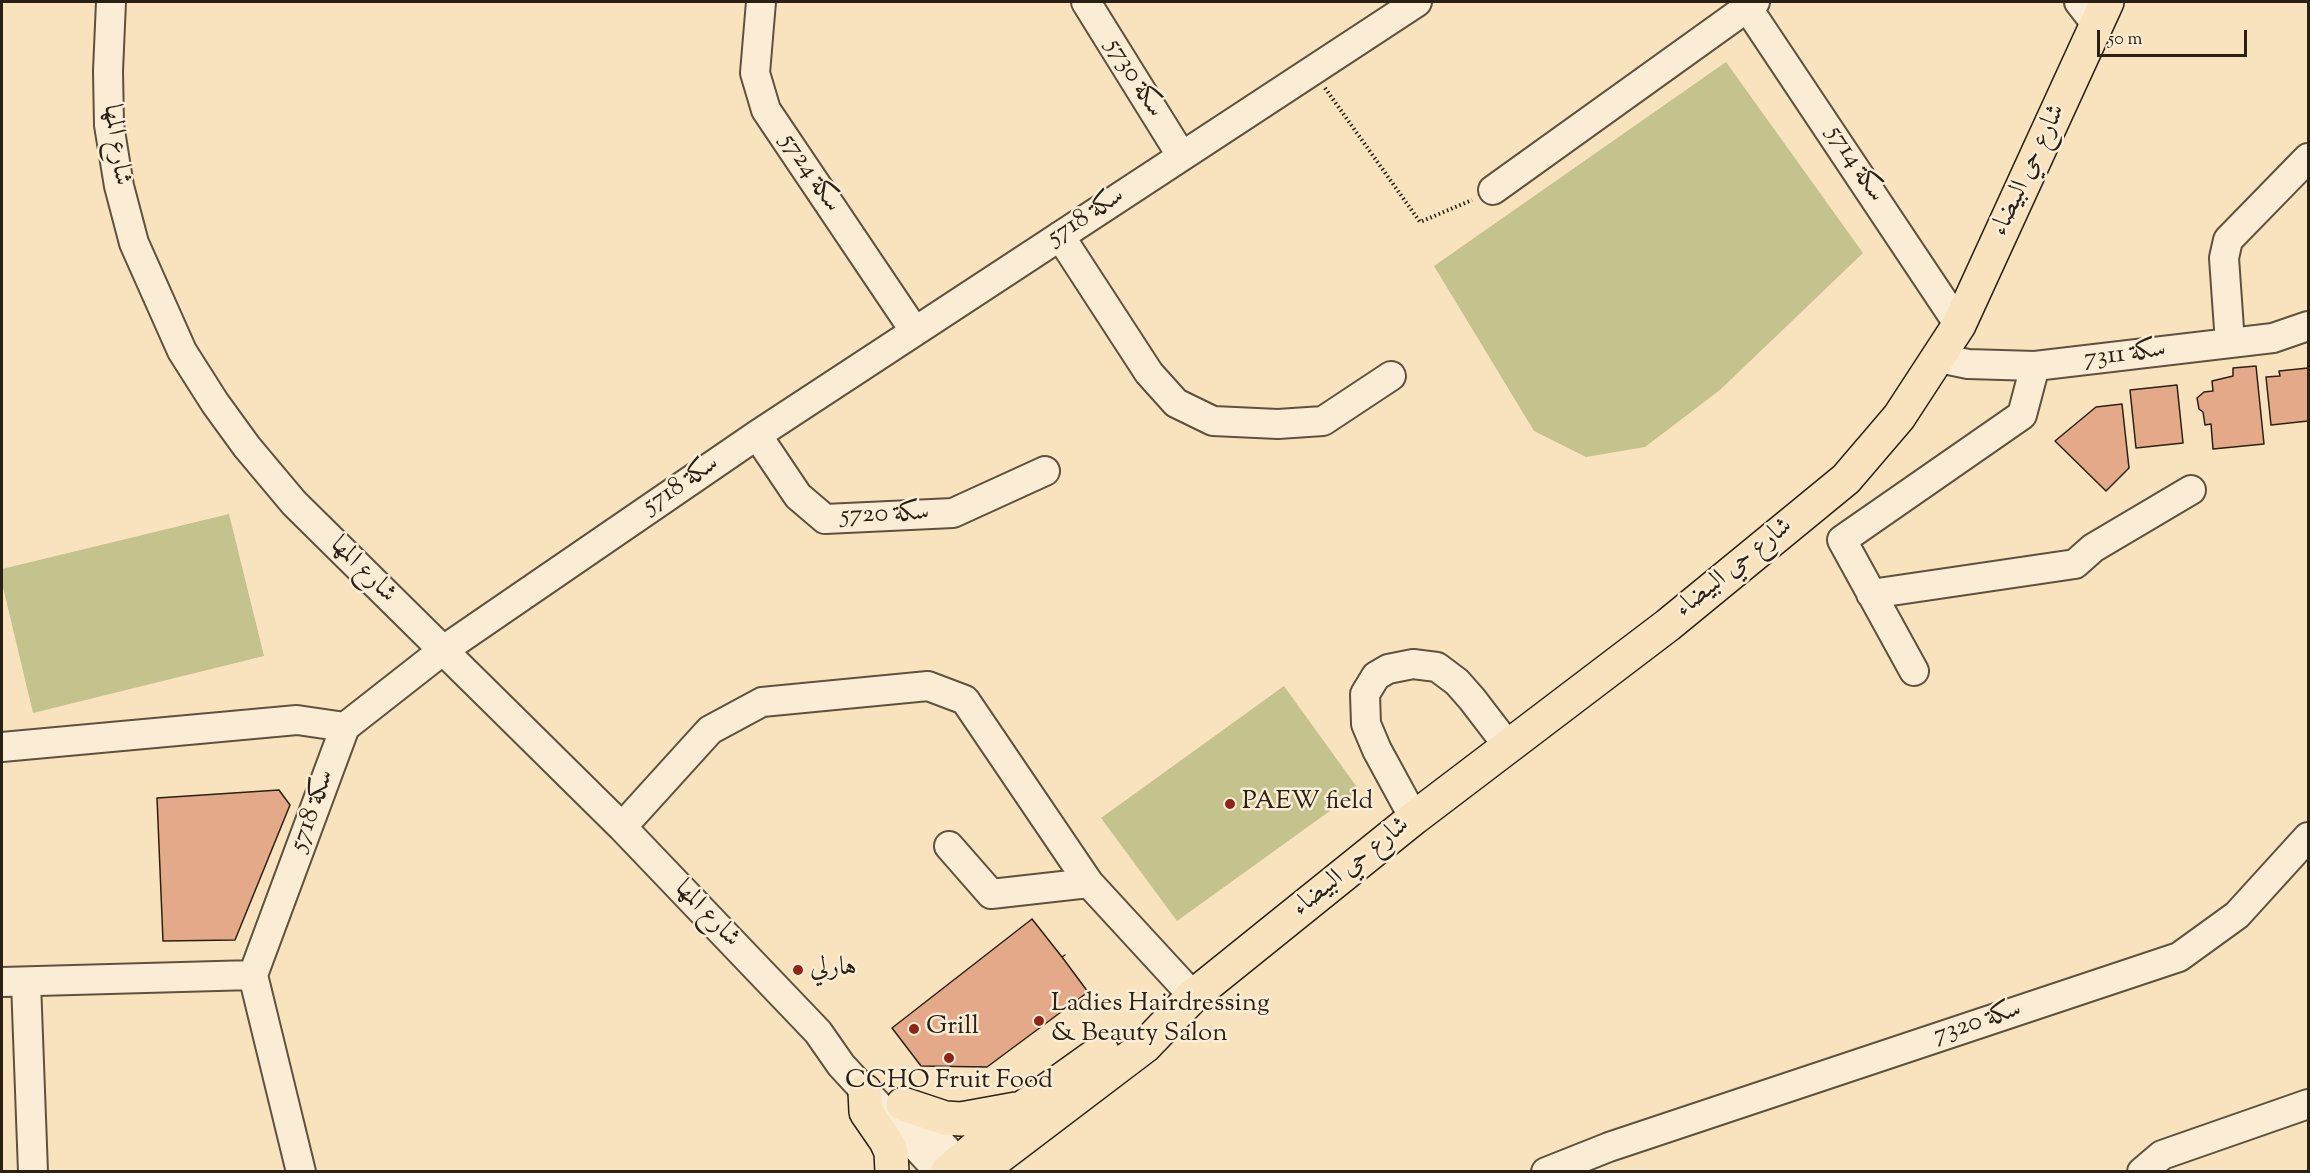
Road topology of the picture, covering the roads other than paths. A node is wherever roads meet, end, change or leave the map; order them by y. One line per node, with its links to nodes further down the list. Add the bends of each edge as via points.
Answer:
1 (111, 2): 22 (street, شارع المها, via 109,125 119,186 134,243 182,351 247,447 294,503)
2 (761, 2): 13 (street, سكة 5724, via 755,72 766,110)
3 (1086, 2): 7 (street, سكة 5730)
4 (1751, 4): 9 (street); 11 (street, سكة 5714)
5 (1402, 6): 7 (street, سكة 5718, via 1313,70)
6 (2094, 9): 11 (main road, شارع حي البيضاء)
7 (1181, 155): 10 (street, سكة 5718)
8 (2308, 158): 14 (street, via 2228,240 2224,258)
9 (1493, 190)
10 (1060, 236): 13 (street, سكة 5718); 17 (street, via 1149,373 1176,403 1213,421 1323,421)
11 (1959, 325): 15 (main road, شارع حي البيضاء)
12 (2308, 326): 14 (street, سكة 7311, via 2273,338)
13 (914, 330): 18 (street, سكة 5718)
14 (2230, 343): 16 (street, سكة 7311)
15 (1939, 358): 16 (street, سكة 7311, via 1968,364); 25 (main road, شارع حي البيضاء, via 1899,417 1846,479 1668,625)
16 (2035, 366): 21 (street, via 2022,415 1842,540)
17 (1391, 376)
18 (757, 435): 19 (street, سكة 5720, via 798,496 825,519 953,513); 22 (street, سكة 5718)
19 (1045, 471)
20 (2191, 490): 21 (street, via 2093,548 2075,564)
21 (1871, 594): 23 (street)
22 (442, 651): 24 (street, سكة 5718); 28 (street, شارع المها)
23 (1914, 671)
24 (345, 727): 26 (street, via 297,720); 32 (street, سكة 5718)
25 (1508, 746): 27 (main road, شارع حي البيضاء); 27 (street, via 1457,682 1437,668 1413,664 1376,676 1365,694 1366,724)
26 (2, 747)
27 (1414, 818): 34 (main road, شارع حي البيضاء)
28 (622, 827): 31 (street, via 710,730 762,702 928,686 965,700); 35 (street, شارع المها)
29 (2308, 837): 40 (street, سكة 7320, via 2237,915 2179,957)
30 (949, 846): 31 (street, via 991,894)
31 (1089, 883): 34 (street)
32 (253, 975): 33 (street); 43 (street)
33 (14, 982): 42 (street)
34 (1193, 996): 39 (main road, via 1136,1028); 41 (main road, via 1144,1046)
35 (818, 1032): 36 (street, شارع المها); 37 (street, شارع المها, via 854,1055)
36 (865, 1091): 41 (street, شارع المها, via 934,1166); 44 (main road, via 866,1112 891,1152)
37 (903, 1104): 39 (main road, via 961,1119); 41 (street, شارع المها, via 946,1149)
38 (2308, 1104): 46 (street, via 2162,1155)
39 (1021, 1109): 41 (main road)
40 (1602, 1159): 45 (street, سكة 7320)
41 (956, 1170)
42 (33, 1172)
43 (301, 1172)
44 (892, 1172)
45 (1546, 1172)
46 (2142, 1172)

